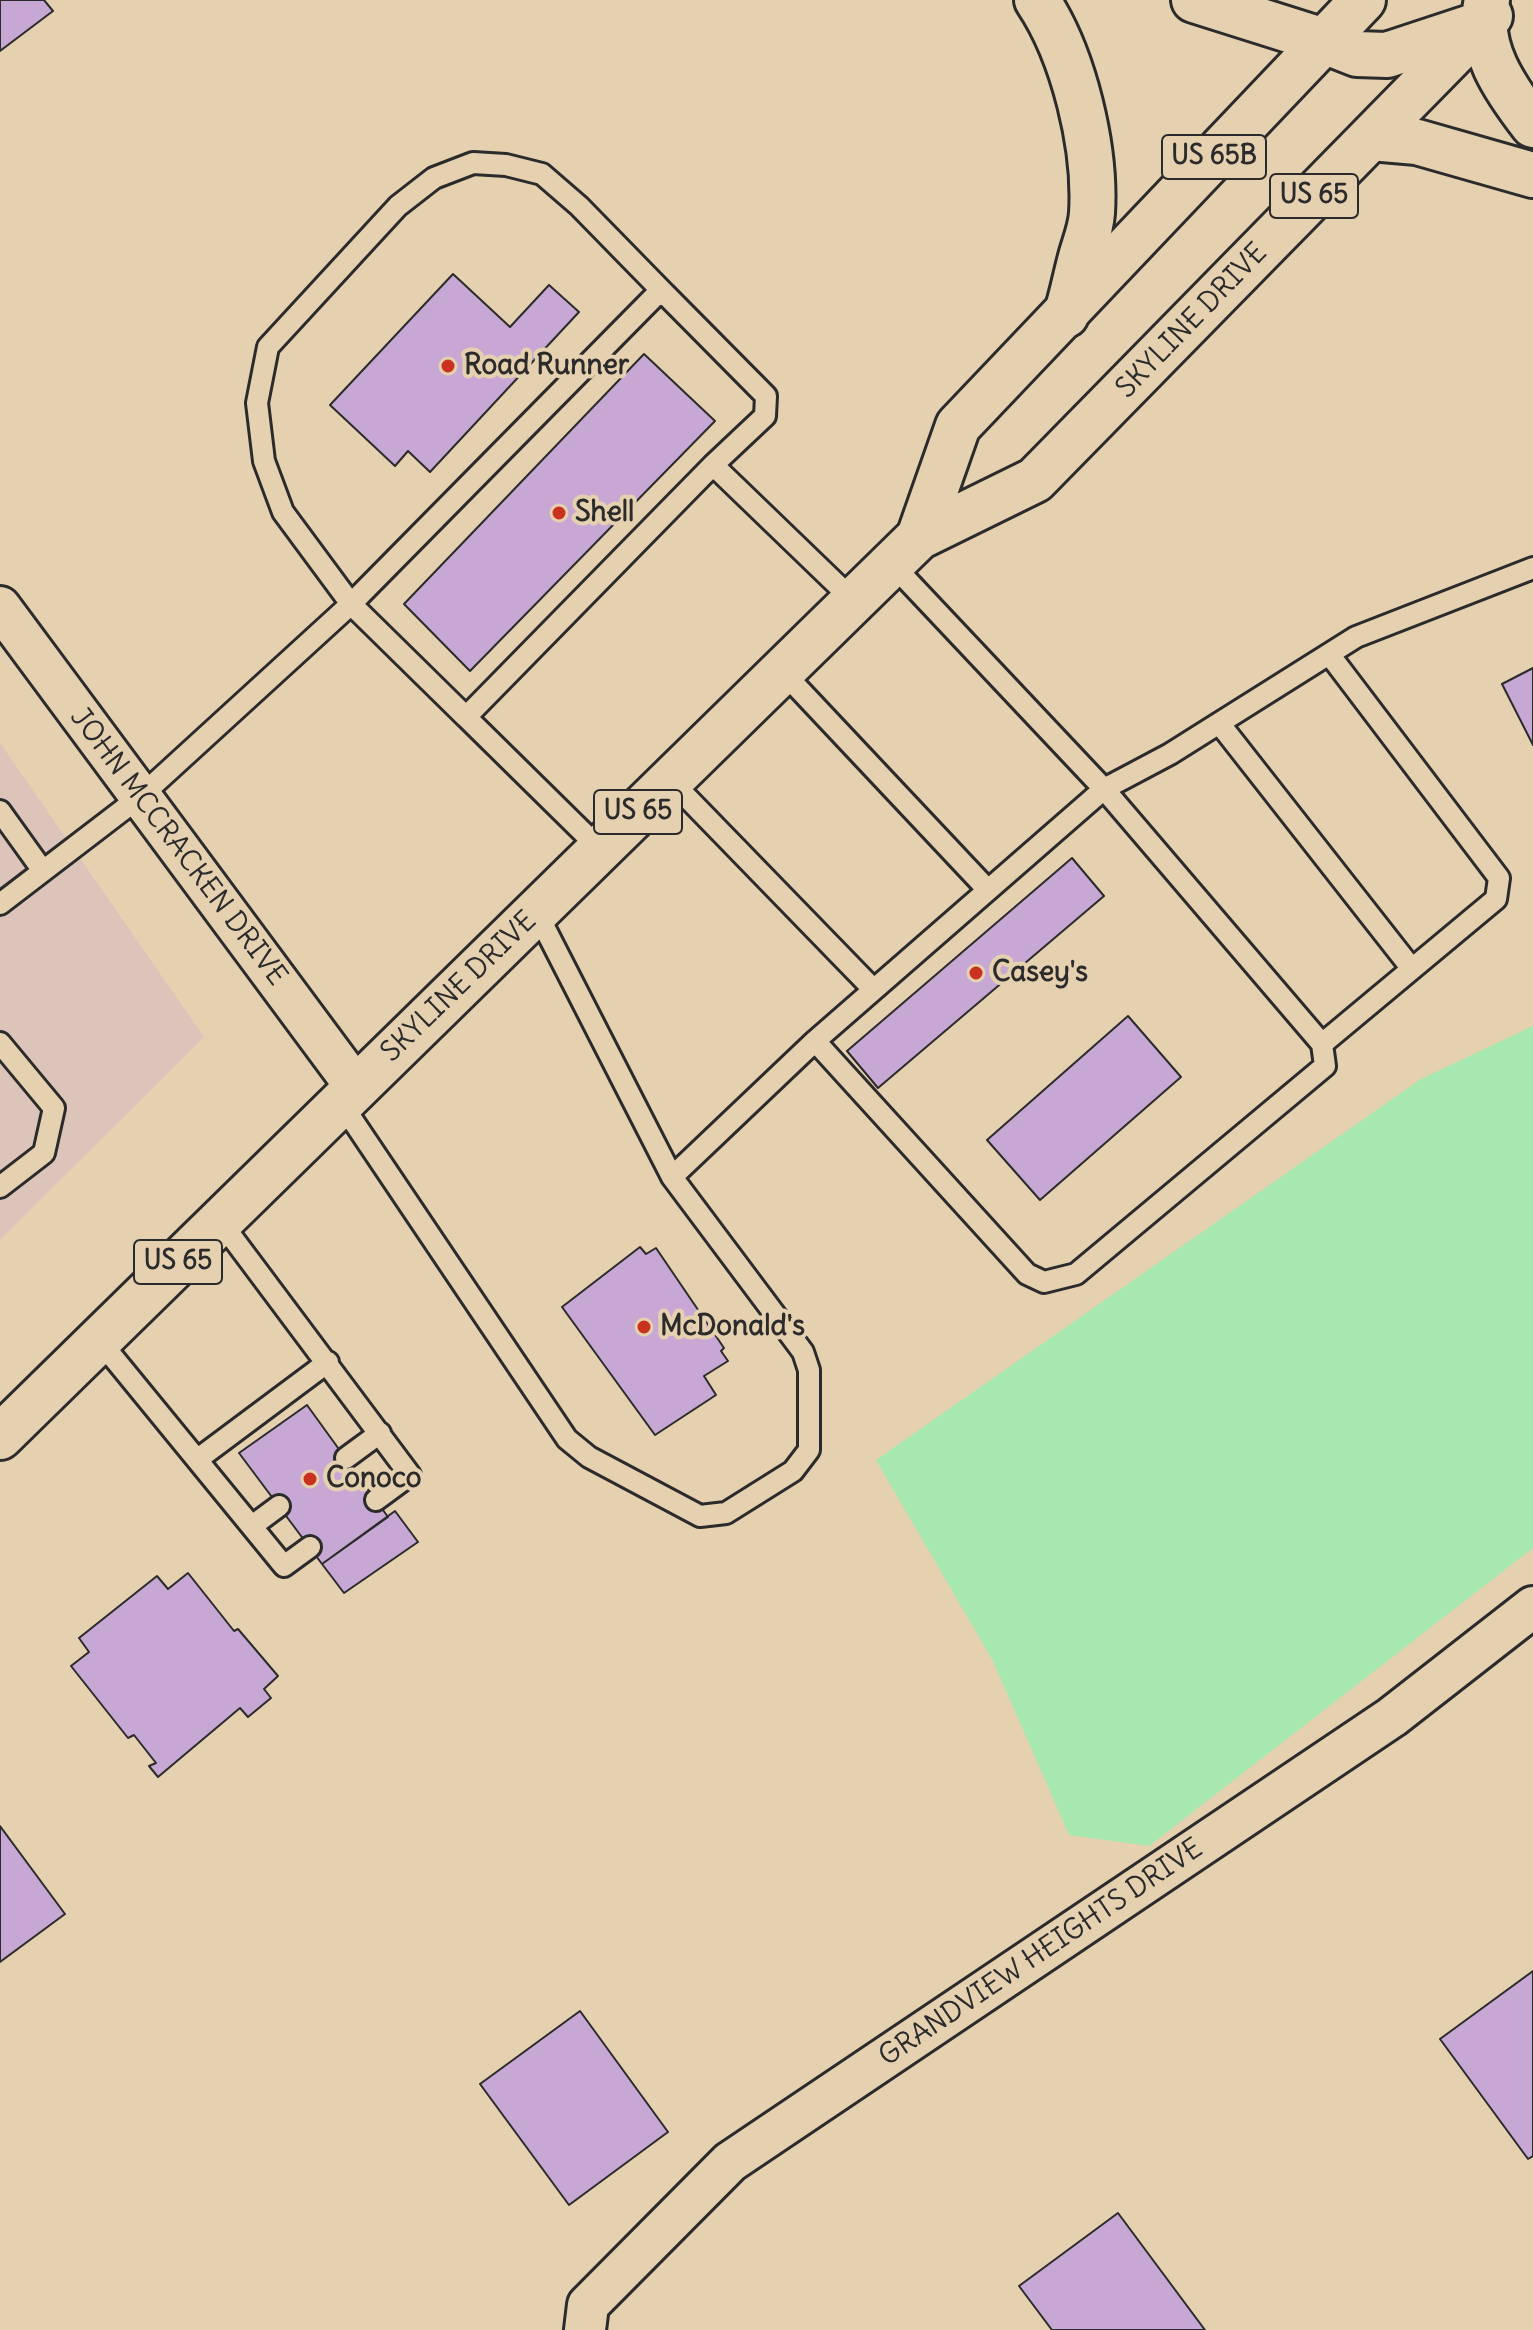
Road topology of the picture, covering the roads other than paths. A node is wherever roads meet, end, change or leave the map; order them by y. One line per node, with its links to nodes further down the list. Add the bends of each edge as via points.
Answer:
1 (1037, 0): 10 (highway, US 65, via 1058,40 1081,108 1092,184 1089,232)
2 (1194, 0): 5 (highway)
3 (1363, 0): 5 (highway, SKYLINE DRIVE / US 65B)
4 (1493, 8): 5 (highway, via 1387,55 1357,54); 6 (highway, via 1494,66); 7 (highway, SKYLINE DRIVE / US 65)
5 (1324, 41): 10 (highway, SKYLINE DRIVE / US 65B)
6 (1533, 125)
7 (1371, 138): 8 (highway, via 1417,142); 12 (highway, SKYLINE DRIVE / US 65, via 1035,480)
8 (1533, 175)
9 (665, 294): 11 (lane, via 766,396 765,416); 15 (lane, via 655,296); 15 (lane, via 542,174 473,163 434,178 398,206 268,347 257,403 264,461 283,512)
10 (1066, 315): 12 (highway, SKYLINE DRIVE / US 65, via 958,426)
11 (713, 465): 14 (lane); 19 (lane)
12 (905, 551): 14 (highway, SKYLINE DRIVE / US 65); 22 (lane)
13 (1533, 568): 17 (lane, via 1356,637)
14 (854, 601): 18 (highway, SKYLINE DRIVE / US 65)
15 (351, 604): 19 (lane); 23 (lane)
16 (0, 607): 23 (street, JOHN MCCRACKEN DRIVE)
17 (1329, 654): 20 (lane); 30 (lane, via 1499,878 1496,899)
18 (782, 671): 21 (highway, SKYLINE DRIVE / US 65); 27 (lane)
19 (466, 717): 25 (lane)
20 (1219, 723): 22 (lane); 30 (lane)
21 (670, 780): 25 (highway, SKYLINE DRIVE / US 65); 31 (lane)
22 (1104, 789): 27 (lane); 34 (lane)
23 (141, 796): 26 (lane); 35 (street, JOHN MCCRACKEN DRIVE)
24 (0, 811): 26 (lane)
25 (600, 849): 29 (highway, SKYLINE DRIVE / US 65)
26 (43, 871): 28 (lane)
27 (988, 890): 31 (lane)
28 (0, 904)
29 (536, 911): 35 (highway, SKYLINE DRIVE / US 65); 36 (lane)
30 (1412, 969): 34 (lane)
31 (873, 989): 32 (lane)
32 (815, 1041): 34 (lane, via 1027,1274 1044,1282 1076,1274 1325,1066); 36 (lane)
33 (0, 1043): 37 (lane, via 54,1108 44,1153)
34 (1322, 1044)
35 (349, 1095): 36 (lane, via 567,1439 589,1457 700,1516 726,1513 793,1471 809,1450 809,1370 803,1352); 38 (highway, SKYLINE DRIVE / US 65)
36 (672, 1177)
37 (0, 1187)
38 (220, 1221): 39 (highway, SKYLINE DRIVE / US 65); 40 (lane)
39 (99, 1340): 42 (highway, SKYLINE DRIVE / US 65); 44 (lane)
40 (328, 1362): 41 (lane); 44 (lane)
41 (380, 1433): 43 (lane); 45 (lane, via 410,1475)
42 (0, 1437)
43 (346, 1458)
44 (198, 1459): 47 (lane)
45 (376, 1500)
46 (279, 1506): 47 (lane)
47 (252, 1526): 48 (lane, via 284,1566)
48 (310, 1547)
49 (1533, 1607): 50 (street, GRANDVIEW HEIGHTS DRIVE, via 1392,1717 730,2162 588,2305)
50 (585, 2330)

